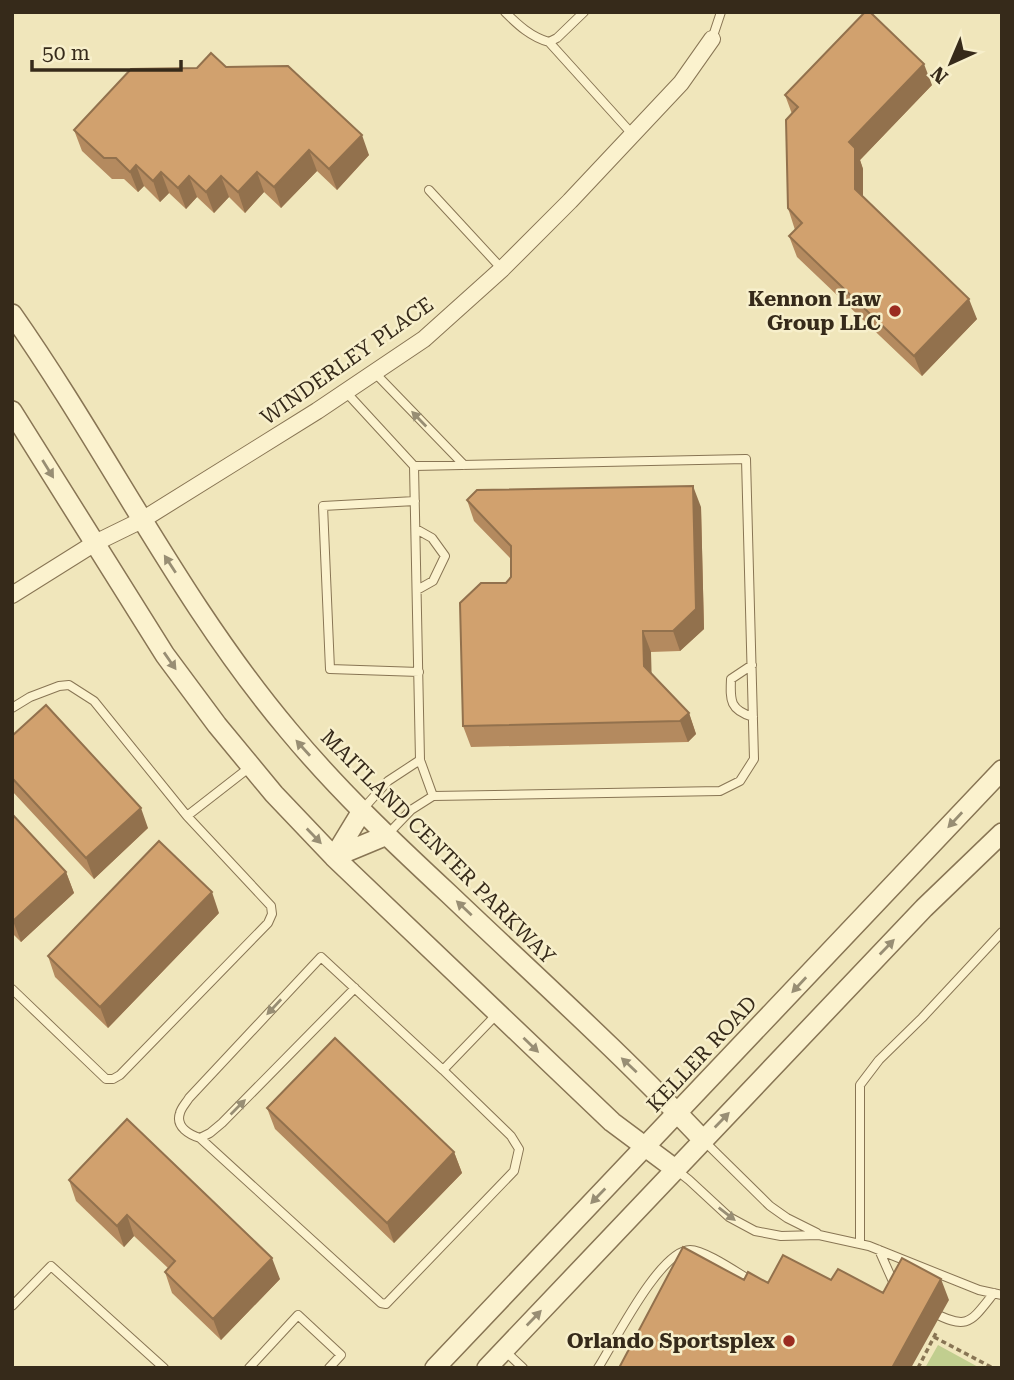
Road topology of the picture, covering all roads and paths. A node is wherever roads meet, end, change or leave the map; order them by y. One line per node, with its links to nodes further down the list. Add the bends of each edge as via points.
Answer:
1 (505, 12): 5 (lane, via 536,38)
2 (584, 12): 5 (lane)
3 (721, 12): 4 (lane)
4 (712, 39): 6 (street, WINDERLEY PLACE, via 681,83)
5 (549, 42): 6 (lane)
6 (633, 135): 8 (street, WINDERLEY PLACE)
7 (429, 190): 8 (lane)
8 (502, 269): 10 (street, WINDERLEY PLACE, via 424,339)
9 (12, 314): 16 (street, MAITLAND CENTER PARKWAY)
10 (374, 372): 11 (street, WINDERLEY PLACE); 13 (lane, one-way to 10)
11 (345, 391): 14 (lane); 16 (street, WINDERLEY PLACE)
12 (12, 411): 18 (street, one-way to 18)
13 (464, 465): 14 (lane); 21 (lane, via 746,459)
14 (414, 466): 15 (lane)
15 (415, 501): 17 (lane); 22 (lane, via 323,506 330,669)
16 (142, 520): 18 (street, WINDERLEY PLACE); 29 (street, MAITLAND CENTER PARKWAY, one-way to 16, via 263,700 205,620)
17 (416, 529): 19 (lane); 19 (lane, via 432,538 445,556 433,581)
18 (95, 543): 20 (street, WINDERLEY PLACE); 26 (street, one-way to 26, via 165,655)
19 (417, 590): 22 (lane)
20 (12, 595)
21 (752, 665): 24 (lane); 24 (lane, via 731,679 730,699 741,713)
22 (419, 672): 25 (lane)
23 (12, 708): 30 (lane, via 69,685 94,701)
24 (753, 717): 28 (lane, via 754,759 740,781 720,792)
25 (420, 760): 28 (lane); 29 (lane, via 388,781)
26 (250, 766): 30 (lane); 33 (street, one-way to 33)
27 (1002, 770): 39 (street, KELLER ROAD, one-way to 39)
28 (433, 796): 32 (lane, via 411,810)
29 (362, 811): 32 (street, MAITLAND CENTER PARKWAY); 33 (street)
30 (187, 816): 36 (lane, via 271,906 272,914 120,1075 106,1079)
31 (1002, 833): 41 (street, one-way to 31, via 924,908)
32 (387, 835): 33 (street); 39 (street, MAITLAND CENTER PARKWAY, one-way to 32)
33 (334, 857): 37 (street)
34 (1002, 932): 45 (lane, via 860,1085)
35 (355, 988): 38 (lane); 40 (lane, one-way to 35, via 222,1123); 40 (lane, one-way to 40, via 321,957 189,1098 179,1120 189,1134)
36 (12, 989)
37 (498, 1013): 38 (lane); 42 (street, one-way to 42, via 612,1122)
38 (443, 1070): 40 (lane, via 511,1136 519,1149 518,1160 514,1171 386,1304)
39 (677, 1113): 41 (street, MAITLAND CENTER PARKWAY); 42 (street, KELLER ROAD)
40 (200, 1138)
41 (703, 1140): 43 (street); 44 (lane, via 770,1206)
42 (645, 1147): 43 (street); 56 (street, KELLER ROAD, one-way to 56)
43 (675, 1170): 44 (lane, one-way to 44, via 729,1217 755,1231); 52 (street, one-way to 43)
44 (819, 1235): 45 (lane)
45 (860, 1244): 46 (lane)
46 (879, 1250): 48 (lane); 49 (lane)
47 (757, 1284): 59 (lane, via 699,1252 676,1253 637,1300)
48 (899, 1293)
49 (998, 1294): 51 (lane, via 965,1322 949,1321)
50 (12, 1306): 53 (lane, via 51,1266)
51 (927, 1310)
52 (504, 1350): 57 (street); 58 (lane)
53 (164, 1368)
54 (249, 1368): 55 (lane, via 298,1315 341,1355)
55 (329, 1368)
56 (435, 1368)
57 (487, 1368)
58 (523, 1368)
59 (598, 1368)
60 (918, 1368): 61 (path, via 935,1335)
61 (993, 1368)

